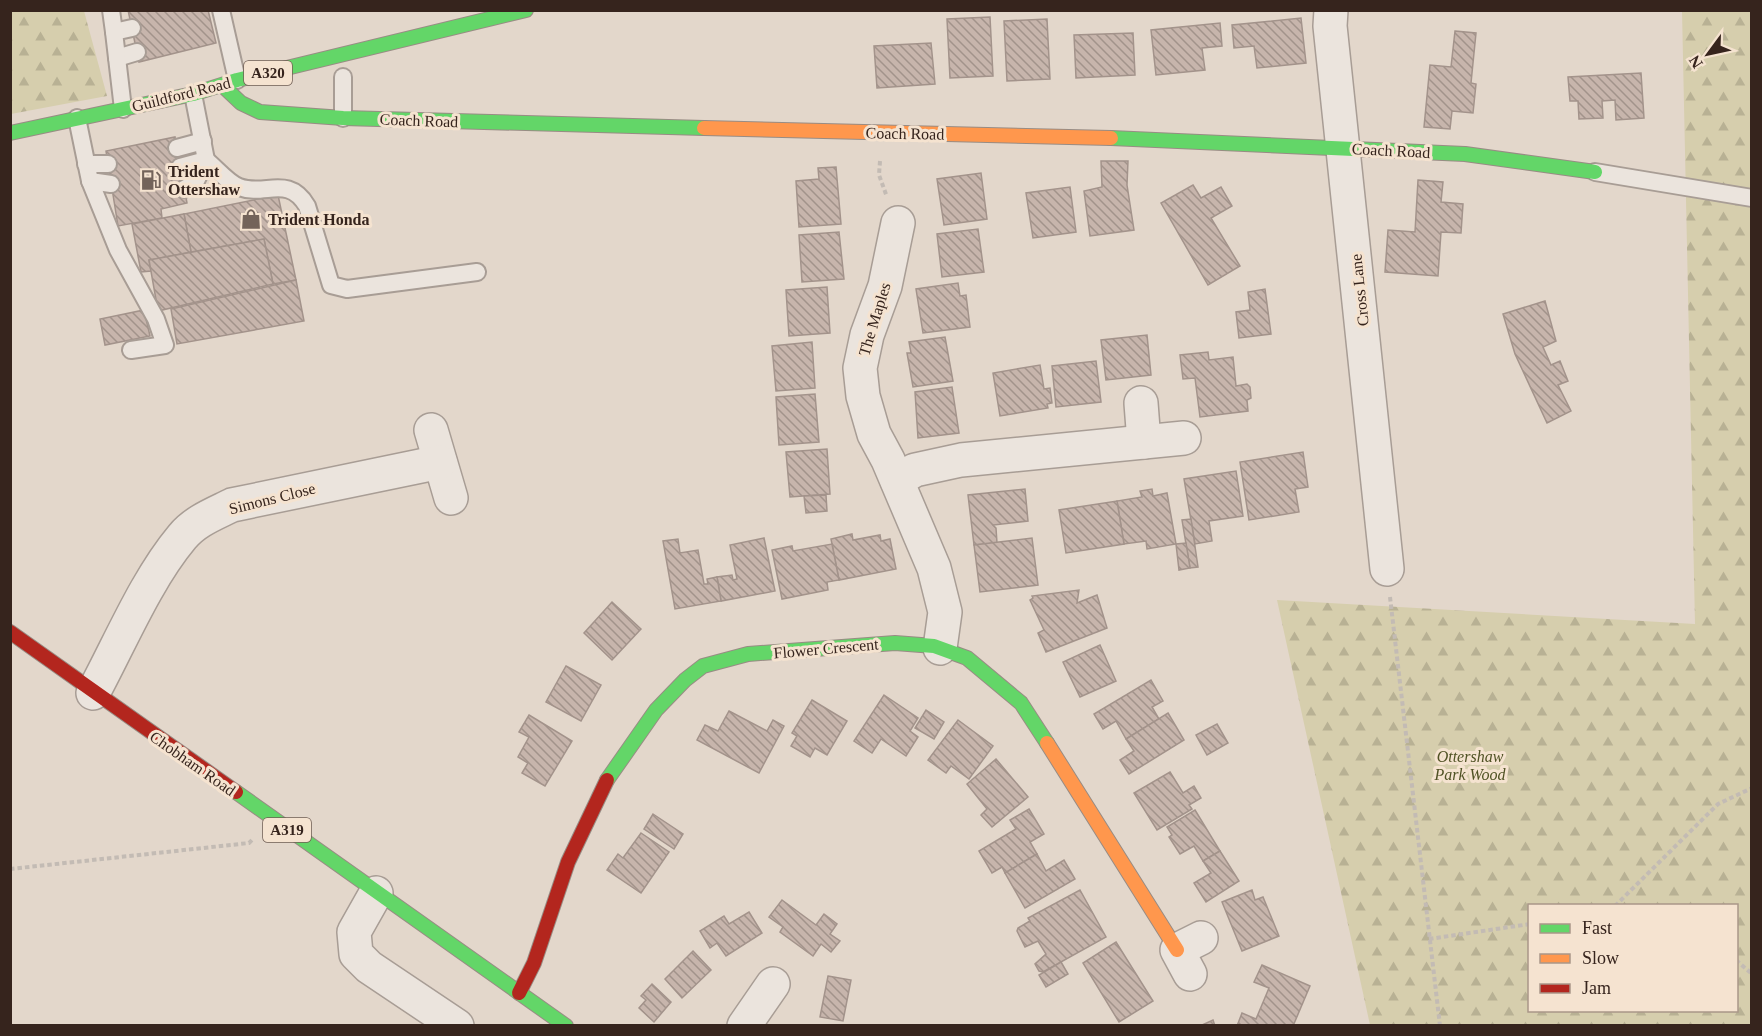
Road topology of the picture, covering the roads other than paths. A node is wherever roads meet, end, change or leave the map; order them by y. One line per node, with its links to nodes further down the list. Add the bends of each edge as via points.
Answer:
1 (111, 10): 7 (lane)
2 (221, 10): 11 (lane, via 219,32)
3 (526, 10): 5 (street, Guildford Road / A320)
4 (1331, 10): 19 (street, Cross Lane)
5 (484, 16): 11 (street, Guildford Road / A320)
6 (132, 28): 7 (lane)
7 (114, 32): 9 (lane)
8 (137, 52): 9 (lane)
9 (117, 58): 13 (lane)
10 (343, 76): 15 (lane)
11 (230, 83): 12 (street, Guildford Road / A320); 15 (street, Coach Road, via 241,103 260,112)
12 (193, 94): 13 (street, Guildford Road / A320); 17 (lane)
13 (123, 109): 14 (street, Guildford Road / A320)
14 (77, 118): 16 (street, Guildford Road / A320); 21 (lane)
15 (343, 118): 19 (street, Coach Road, via 1216,141)
16 (10, 133)
17 (203, 141): 18 (lane); 20 (lane)
18 (177, 148)
19 (1343, 148): 24 (street, Coach Road, via 1465,154); 40 (street, Cross Lane)
20 (206, 160): 23 (lane); 27 (lane, via 195,183); 31 (lane, via 240,187 291,189 301,196 331,285 347,289)
21 (86, 164): 22 (lane); 25 (lane)
22 (108, 164)
23 (180, 167)
24 (1595, 172): 28 (lane)
25 (90, 181): 26 (lane); 29 (lane); 32 (lane, via 118,250 156,319 165,345)
26 (111, 184)
27 (184, 189)
28 (1752, 198)
29 (114, 204)
30 (898, 223): 38 (street, The Maples, via 885,286 860,368 874,434)
31 (477, 272)
32 (131, 350)
33 (1141, 403): 36 (street)
34 (431, 430): 37 (street)
35 (1184, 438): 36 (street)
36 (1144, 442): 38 (street, via 961,460 915,470)
37 (440, 462): 39 (street); 43 (street, Simons Close, via 232,505 204,518 183,536 157,573)
38 (897, 480): 42 (street, The Maples, via 934,568 945,612)
39 (451, 498)
40 (1387, 569)
41 (10, 632): 43 (street, Chobham Road / A319)
42 (940, 648): 45 (street, Flower Crescent, via 967,658 1022,703); 47 (street, Flower Crescent, via 896,643 748,654 703,666 685,680 656,710 608,777 568,862 534,963)
43 (93, 693): 44 (street, Chobham Road / A319)
44 (376, 892): 47 (street, Chobham Road / A319); 48 (street, via 354,932 356,954)
45 (1189, 954)
46 (773, 984): 50 (street)
47 (519, 993): 49 (street, Chobham Road / A319)
48 (458, 1026)
49 (566, 1026)
50 (744, 1026)

